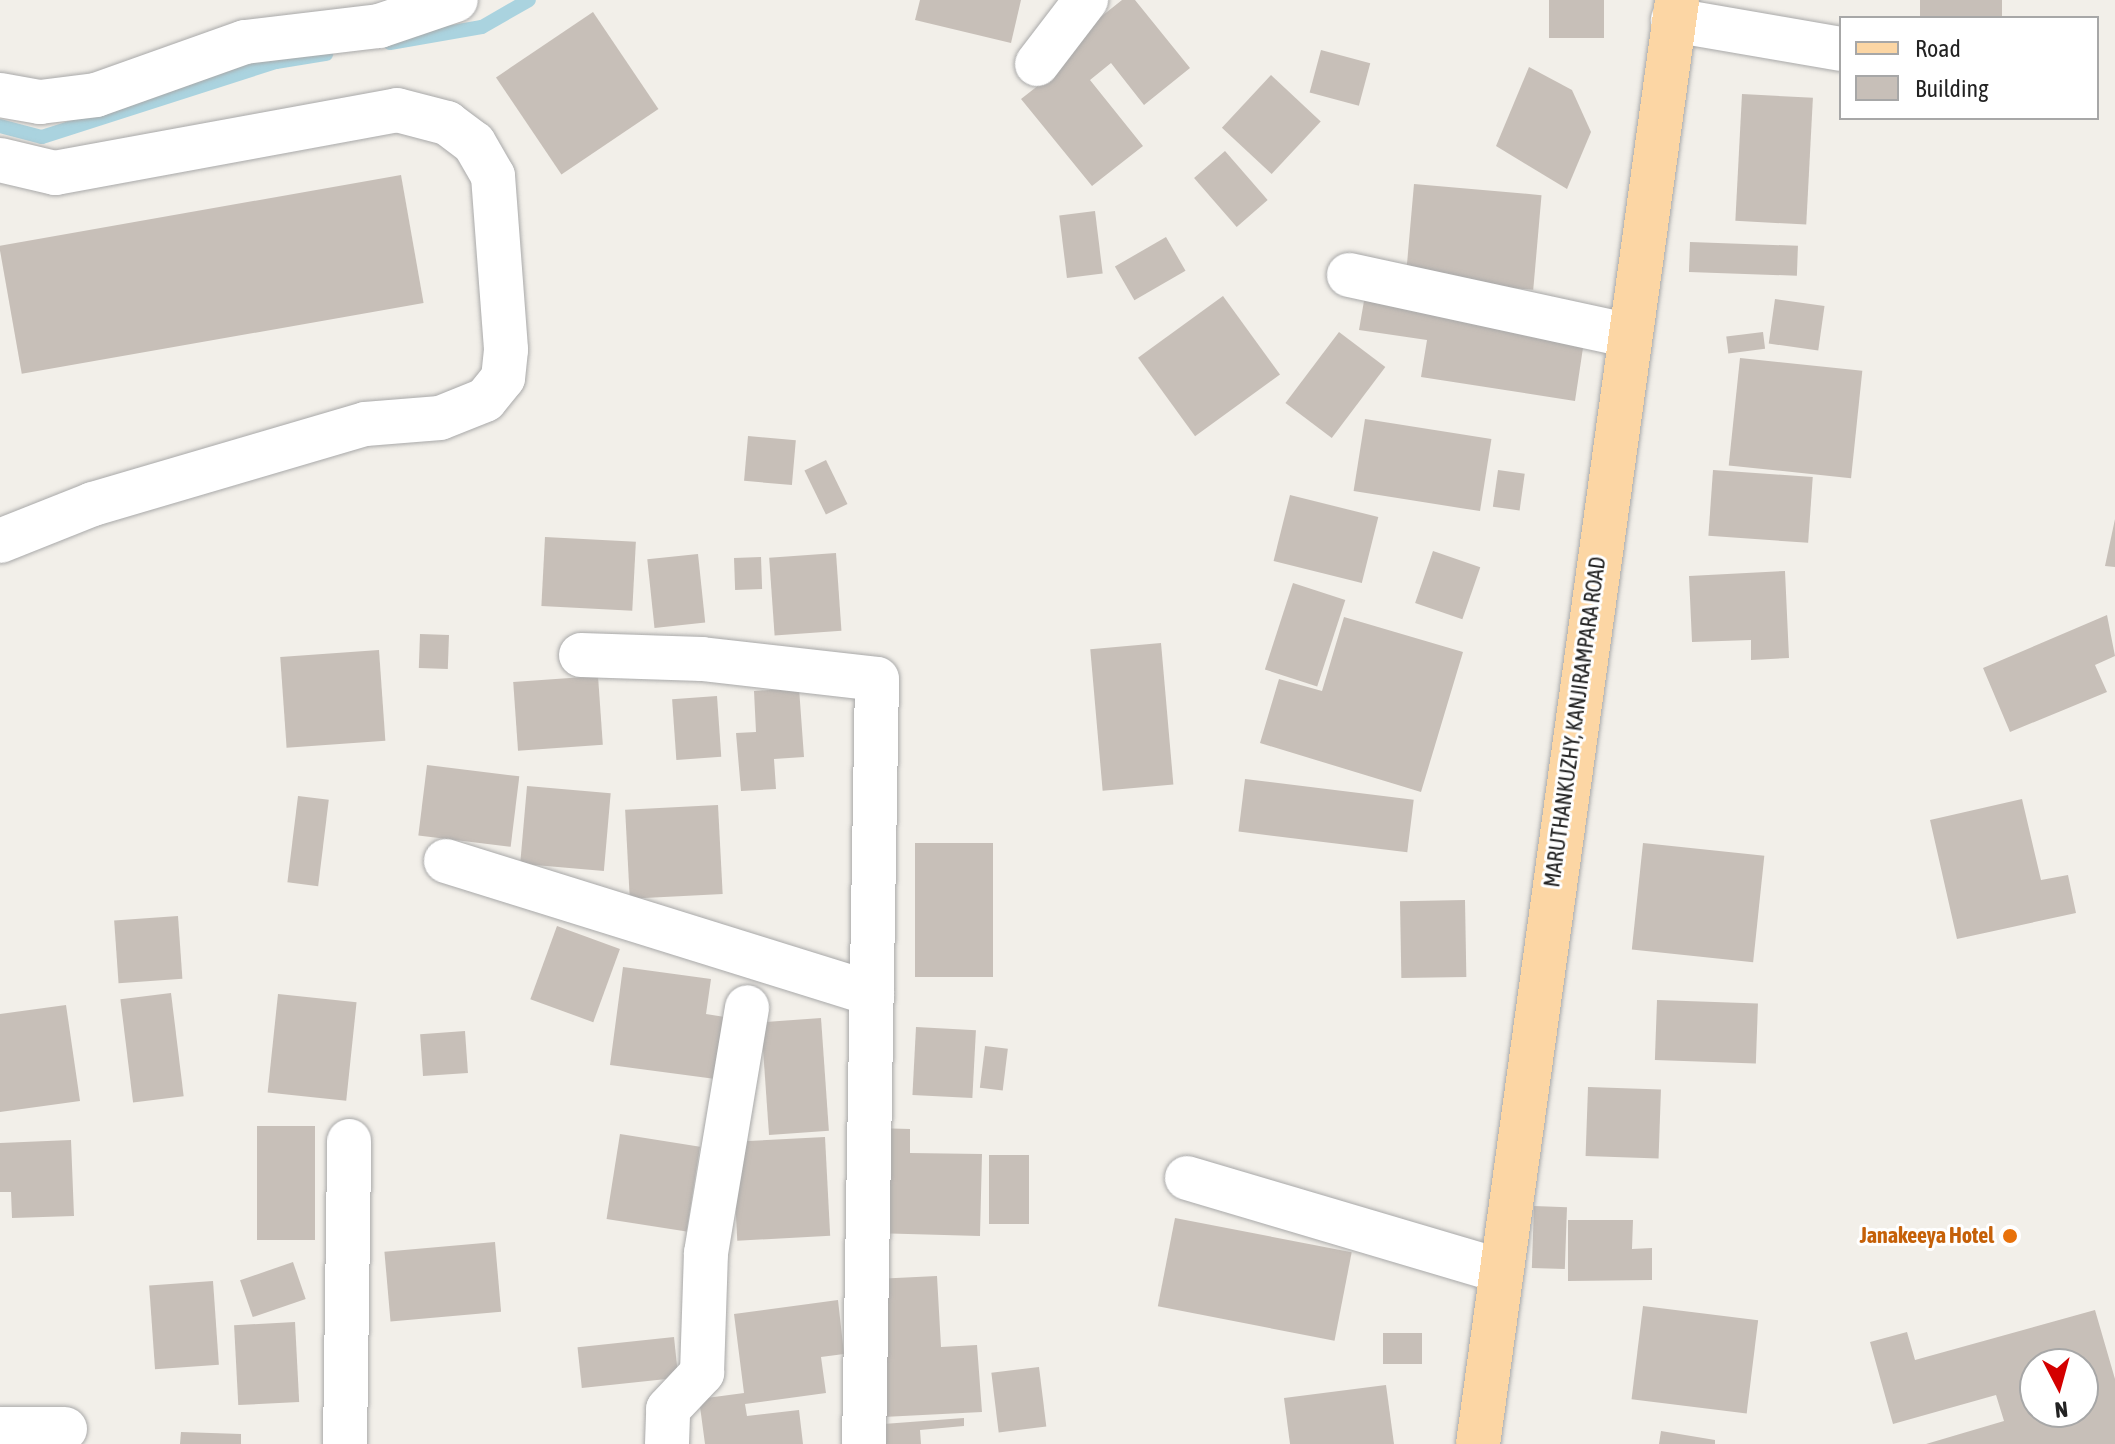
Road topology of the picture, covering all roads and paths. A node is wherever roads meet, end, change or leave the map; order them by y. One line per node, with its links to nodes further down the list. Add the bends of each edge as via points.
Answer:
1 (456, 0): 6 (street, via 379,26 245,42 96,95 40,102)
2 (1086, 0): 5 (street)
3 (1675, 10): 4 (street); 9 (main road, MARUTHANKUZHY, KANJIRAMPARA ROAD)
4 (1839, 49)
5 (1037, 64)
6 (0, 95)
7 (0, 160): 10 (street, via 55,173 397,110 447,123 474,143 493,176 506,350 503,378 485,400 440,418 365,424 93,504)
8 (1349, 275): 9 (street)
9 (1626, 335): 17 (main road, MARUTHANKUZHY, KANJIRAMPARA ROAD)
10 (0, 541)
11 (581, 655): 13 (street, via 877,679)
12 (446, 861): 13 (street)
13 (872, 994): 22 (street)
14 (747, 1007): 21 (street, via 706,1253 702,1373 668,1409)
15 (349, 1141): 20 (street)
16 (1187, 1178): 17 (street)
17 (1501, 1271): 23 (main road, MARUTHANKUZHY, KANJIRAMPARA ROAD)
18 (0, 1429): 19 (street)
19 (65, 1429)
20 (345, 1444)
21 (667, 1444)
22 (864, 1444)
23 (1478, 1444)

